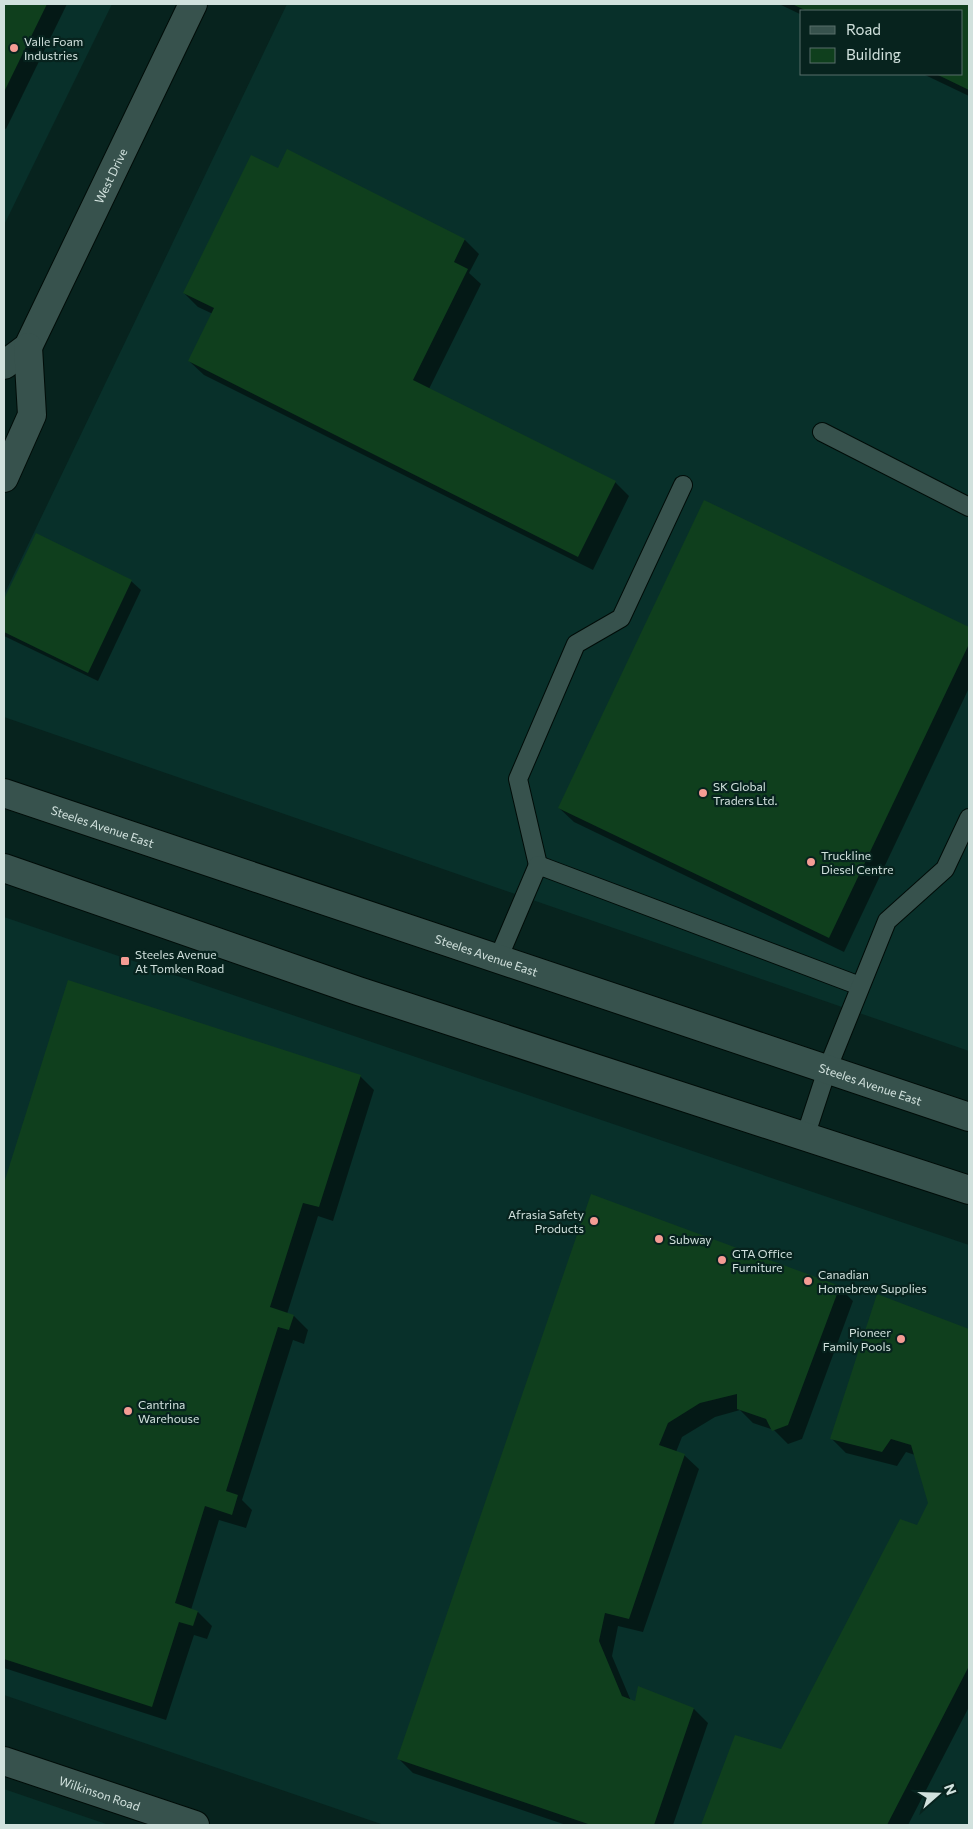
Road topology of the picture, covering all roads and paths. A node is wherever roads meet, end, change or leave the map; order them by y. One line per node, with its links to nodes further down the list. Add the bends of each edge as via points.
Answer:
1 (193, 4): 2 (main road, West Drive)
2 (28, 347): 3 (main road, West Drive); 5 (main road, West Drive, via 32,415)
3 (4, 365)
4 (822, 432): 7 (lane)
5 (4, 478)
6 (683, 485): 10 (lane, via 621,618 576,644 518,779)
7 (969, 507)
8 (6, 792): 12 (main road, Steeles Avenue East)
9 (969, 818): 13 (lane, via 945,868 887,921)
10 (538, 865): 12 (lane); 13 (lane)
11 (4, 868): 16 (main road, via 358,991)
12 (498, 959): 14 (main road, Steeles Avenue East)
13 (860, 986): 14 (lane)
14 (827, 1070): 15 (main road, Steeles Avenue East); 16 (lane)
15 (969, 1117)
16 (805, 1137): 17 (main road)
17 (969, 1190)
18 (4, 1761): 19 (main road, Wilkinson Road)
19 (195, 1825)

